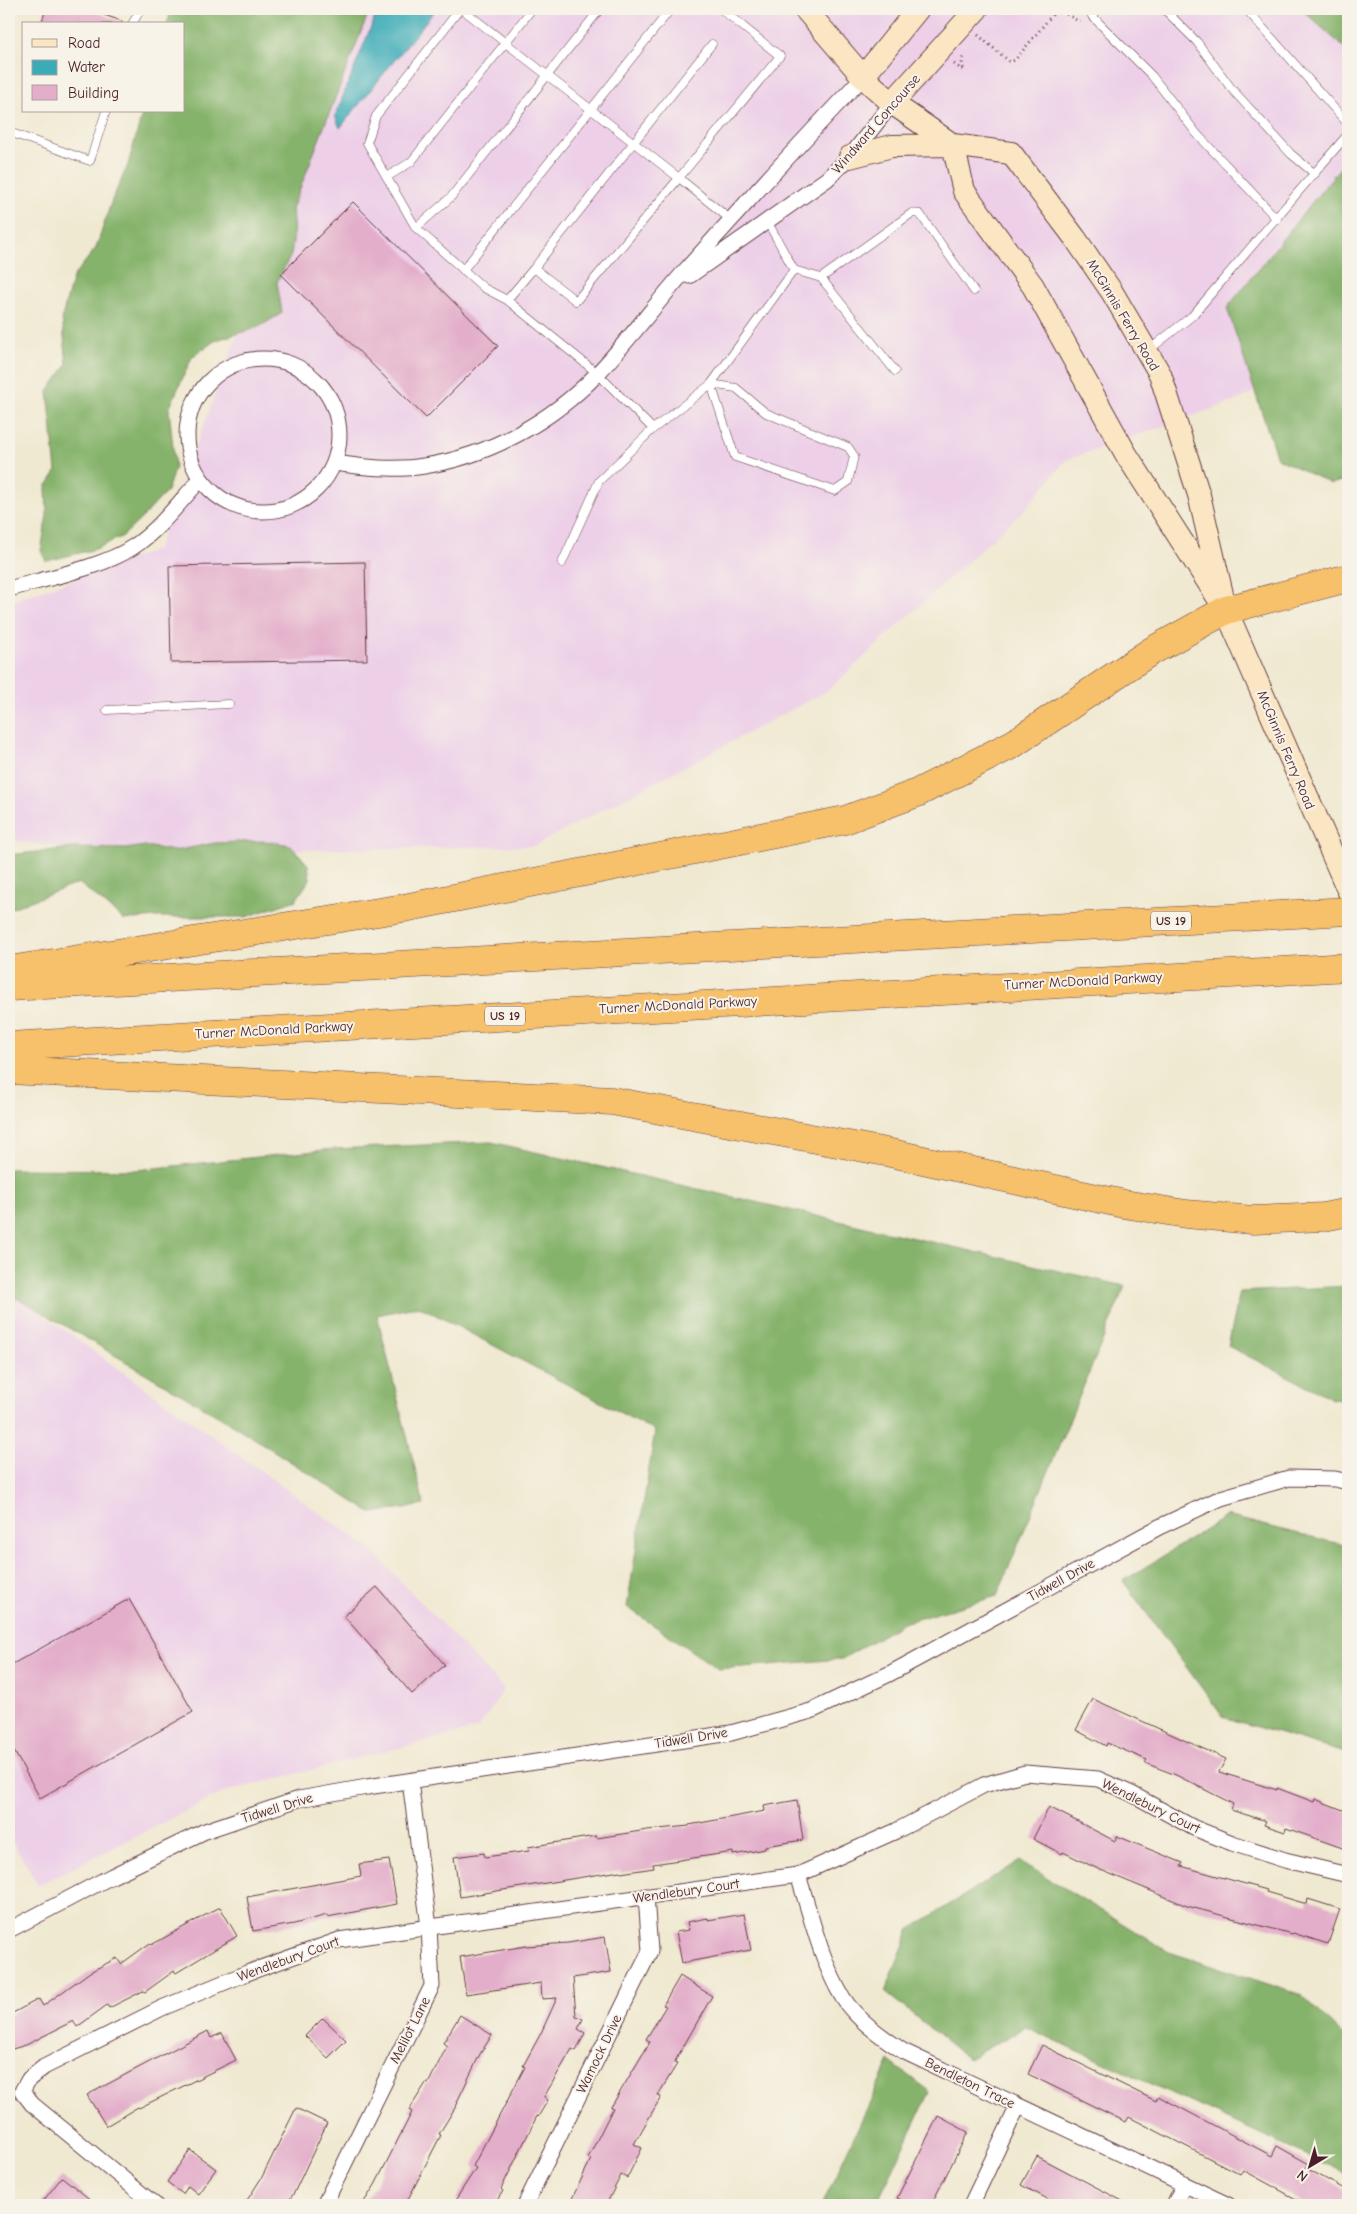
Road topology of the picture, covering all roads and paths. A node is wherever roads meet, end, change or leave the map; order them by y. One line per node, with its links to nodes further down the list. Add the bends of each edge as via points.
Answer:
1 (141, 9): 14 (lane)
2 (461, 9): 16 (lane); 30 (lane, via 376,116 367,144)
3 (532, 9): 16 (lane)
4 (600, 9): 18 (lane)
5 (721, 9): 31 (lane, via 780,56)
6 (805, 9): 19 (main road, McGinnis Ferry Road)
7 (918, 9): 19 (main road, Windward Concourse)
8 (977, 9): 20 (main road, Windward Concourse)
9 (1058, 9): 15 (path)
10 (1091, 9): 32 (lane, via 1092,16 1152,76 1197,134)
11 (1164, 9): 29 (lane, via 1198,42 1231,88 1290,154)
12 (1246, 9): 23 (lane)
13 (670, 10): 21 (lane)
14 (133, 22)
15 (1082, 23)
16 (505, 42): 18 (lane); 30 (lane, via 411,162)
17 (712, 44): 26 (lane)
18 (548, 76): 21 (lane); 35 (lane, via 451,197)
19 (863, 77): 20 (main road, McGinnis Ferry Road); 33 (street, Windward Concourse)
20 (892, 103): 27 (main road, McGinnis Ferry Road); 28 (street, Windward Concourse)
21 (592, 110): 26 (lane); 37 (lane)
22 (106, 112): 24 (lane, via 90,161)
23 (1348, 124)
24 (9, 132)
25 (1348, 134): 29 (lane)
26 (633, 142): 31 (lane); 36 (lane)
27 (953, 145): 28 (main road, via 892,146); 43 (main road, McGinnis Ferry Road, via 1011,153 1075,238); 53 (main road, McGinnis Ferry Road, via 964,191 1032,286 1126,454)
28 (850, 157): 34 (street, Windward Concourse, via 827,178)
29 (1315, 174): 32 (lane)
30 (387, 177): 35 (lane)
31 (679, 178): 33 (lane); 36 (lane, via 576,301)
32 (1278, 219): 43 (lane, via 1192,316)
33 (731, 220): 41 (street, Windward Concourse)
34 (767, 221): 38 (lane); 41 (street, Windward Concourse)
35 (416, 228): 37 (lane)
36 (534, 268): 42 (lane)
37 (464, 270): 42 (lane, via 484,288)
38 (794, 270): 39 (lane); 46 (lane)
39 (822, 278): 40 (lane, via 912,213 920,214); 44 (lane)
40 (974, 291)
41 (664, 294): 45 (street, Windward Concourse)
42 (508, 300): 45 (lane)
43 (1147, 351): 53 (main road, McGinnis Ferry Road, via 1160,374 1198,495)
44 (895, 371)
45 (597, 373): 47 (lane); 48 (street, Windward Concourse, via 545,419 456,460 419,467 369,468)
46 (711, 384): 46 (lane, via 735,457 835,491 848,482 854,456 848,447 766,413 736,388); 47 (lane)
47 (652, 429): 50 (lane, via 599,480)
48 (334, 463): 49 (street, via 322,483 305,499 283,508 260,511 238,506 217,496); 49 (street, via 340,438 336,412 324,388 304,370 280,360 254,358 229,366 208,381 193,403 187,429 189,455)
49 (200, 479): 52 (street, via 133,547 109,559)
50 (562, 563)
51 (1348, 578): 53 (highway)
52 (9, 589)
53 (1226, 610): 56 (main road, McGinnis Ferry Road); 59 (highway, via 1150,652 1013,744 917,793 845,820 404,908)
54 (229, 704): 55 (lane)
55 (107, 710)
56 (1348, 890)
57 (1348, 911): 60 (highway, US 19)
58 (1348, 967): 61 (highway, Turner McDonald Parkway / US 19)
59 (9, 970)
60 (9, 987)
61 (9, 1046)
62 (9, 1070): 63 (highway, via 612,1101 891,1153 1124,1204 1186,1214 1253,1220 1324,1217)
63 (1348, 1212)
64 (1348, 1482): 65 (street, Tidwell Drive, via 1289,1478 1221,1498 1159,1527 889,1674 811,1711 731,1733)
65 (410, 1781): 69 (street, Melilot Lane); 70 (street, Tidwell Drive, via 299,1799 205,1831)
66 (798, 1875): 67 (street, Wendlebury Court, via 896,1831 984,1785 1025,1773 1098,1779 1232,1844); 68 (street, Wendlebury Court); 71 (street, Bendleton Trace, via 832,1975 843,1998 862,2019 903,2051)
67 (1348, 1875)
68 (646, 1896): 69 (street, Wendlebury Court); 75 (street, Wamock Drive, via 650,1951)
69 (430, 1927): 73 (street, Wendlebury Court, via 339,1940 246,1973 162,2008 44,2067 29,2079 22,2090 32,2104); 74 (street, Melilot Lane, via 432,1986)
70 (9, 1930)
71 (1018, 2106): 72 (street, Bendleton Trace); 76 (street)
72 (1184, 2184): 77 (street); 78 (street, Bendleton Trace)
73 (155, 2205)
74 (324, 2205)
75 (525, 2205)
76 (971, 2205)
77 (1174, 2205)
78 (1228, 2205)

